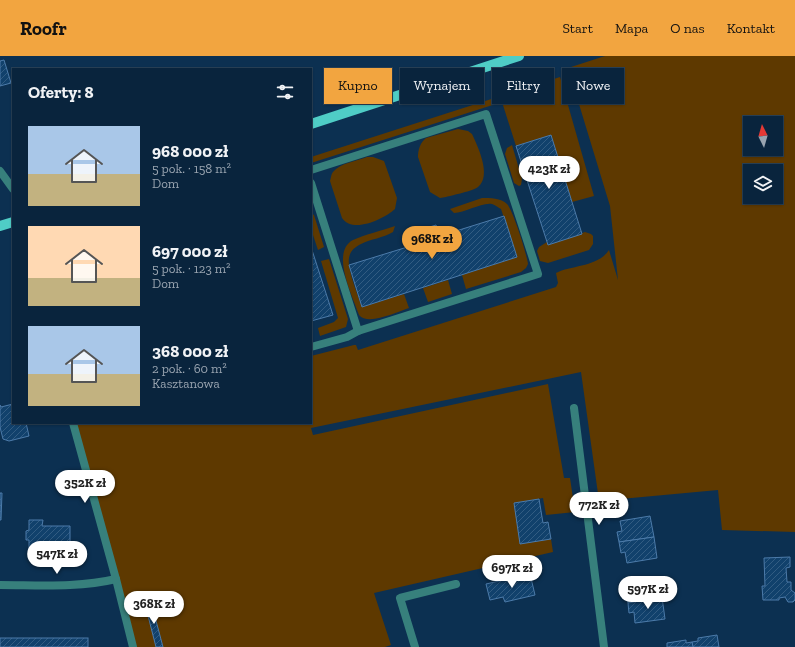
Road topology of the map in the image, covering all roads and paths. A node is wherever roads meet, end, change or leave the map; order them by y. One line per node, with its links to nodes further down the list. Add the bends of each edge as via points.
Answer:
1 (519, 56): 2 (main road)
2 (312, 124)
3 (312, 170): 9 (street, via 486,114 538,274)
4 (0, 171): 6 (street)
5 (312, 186): 9 (street)
6 (12, 188)
7 (12, 222): 8 (main road)
8 (0, 226)
9 (358, 331): 10 (street, via 347,337)
10 (312, 347)
11 (574, 408): 18 (street)
12 (73, 424): 13 (street)
13 (116, 579): 15 (street, via 73,585); 16 (street)
14 (456, 584): 17 (street, via 400,598)
15 (0, 585)
16 (133, 647)
17 (414, 647)
18 (604, 647)

